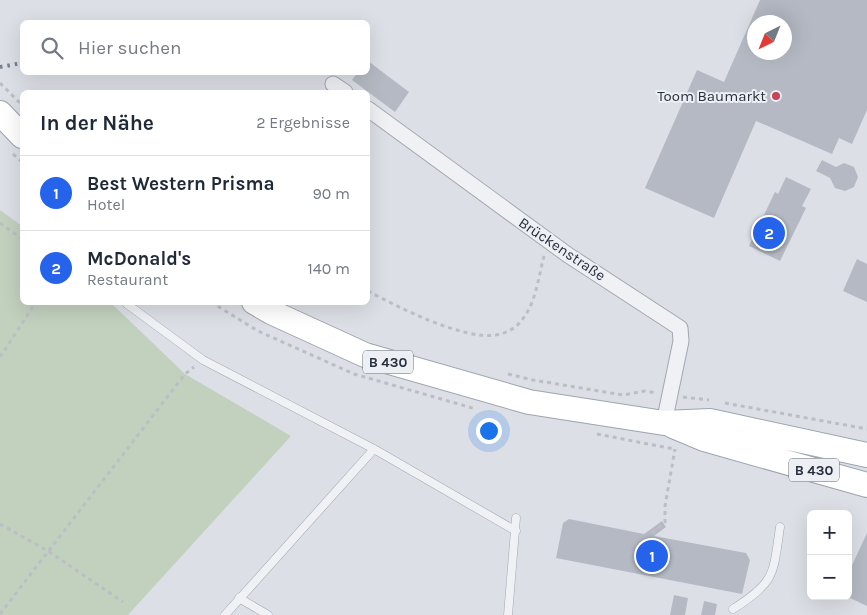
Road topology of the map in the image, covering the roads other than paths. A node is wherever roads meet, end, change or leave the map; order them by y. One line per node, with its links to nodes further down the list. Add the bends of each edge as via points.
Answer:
1 (370, 110): 6 (street, Brückenstraße, via 548,241 680,328 681,341)
2 (0, 113): 3 (main road)
3 (20, 134)
4 (129, 305): 7 (lane, via 202,360)
5 (259, 305): 6 (main road, B 430, via 365,355 443,379 529,402)
6 (664, 423): 8 (main road, B 430, via 710,421); 9 (main road, B 430)
7 (374, 449): 12 (lane); 13 (lane)
8 (867, 455)
9 (867, 486)
10 (516, 518): 12 (lane)
11 (780, 527): 14 (lane, via 774,571 758,594)
12 (516, 531): 17 (lane)
13 (239, 598): 15 (lane); 16 (lane)
14 (733, 608)
15 (225, 615)
16 (268, 615)
17 (508, 615)

